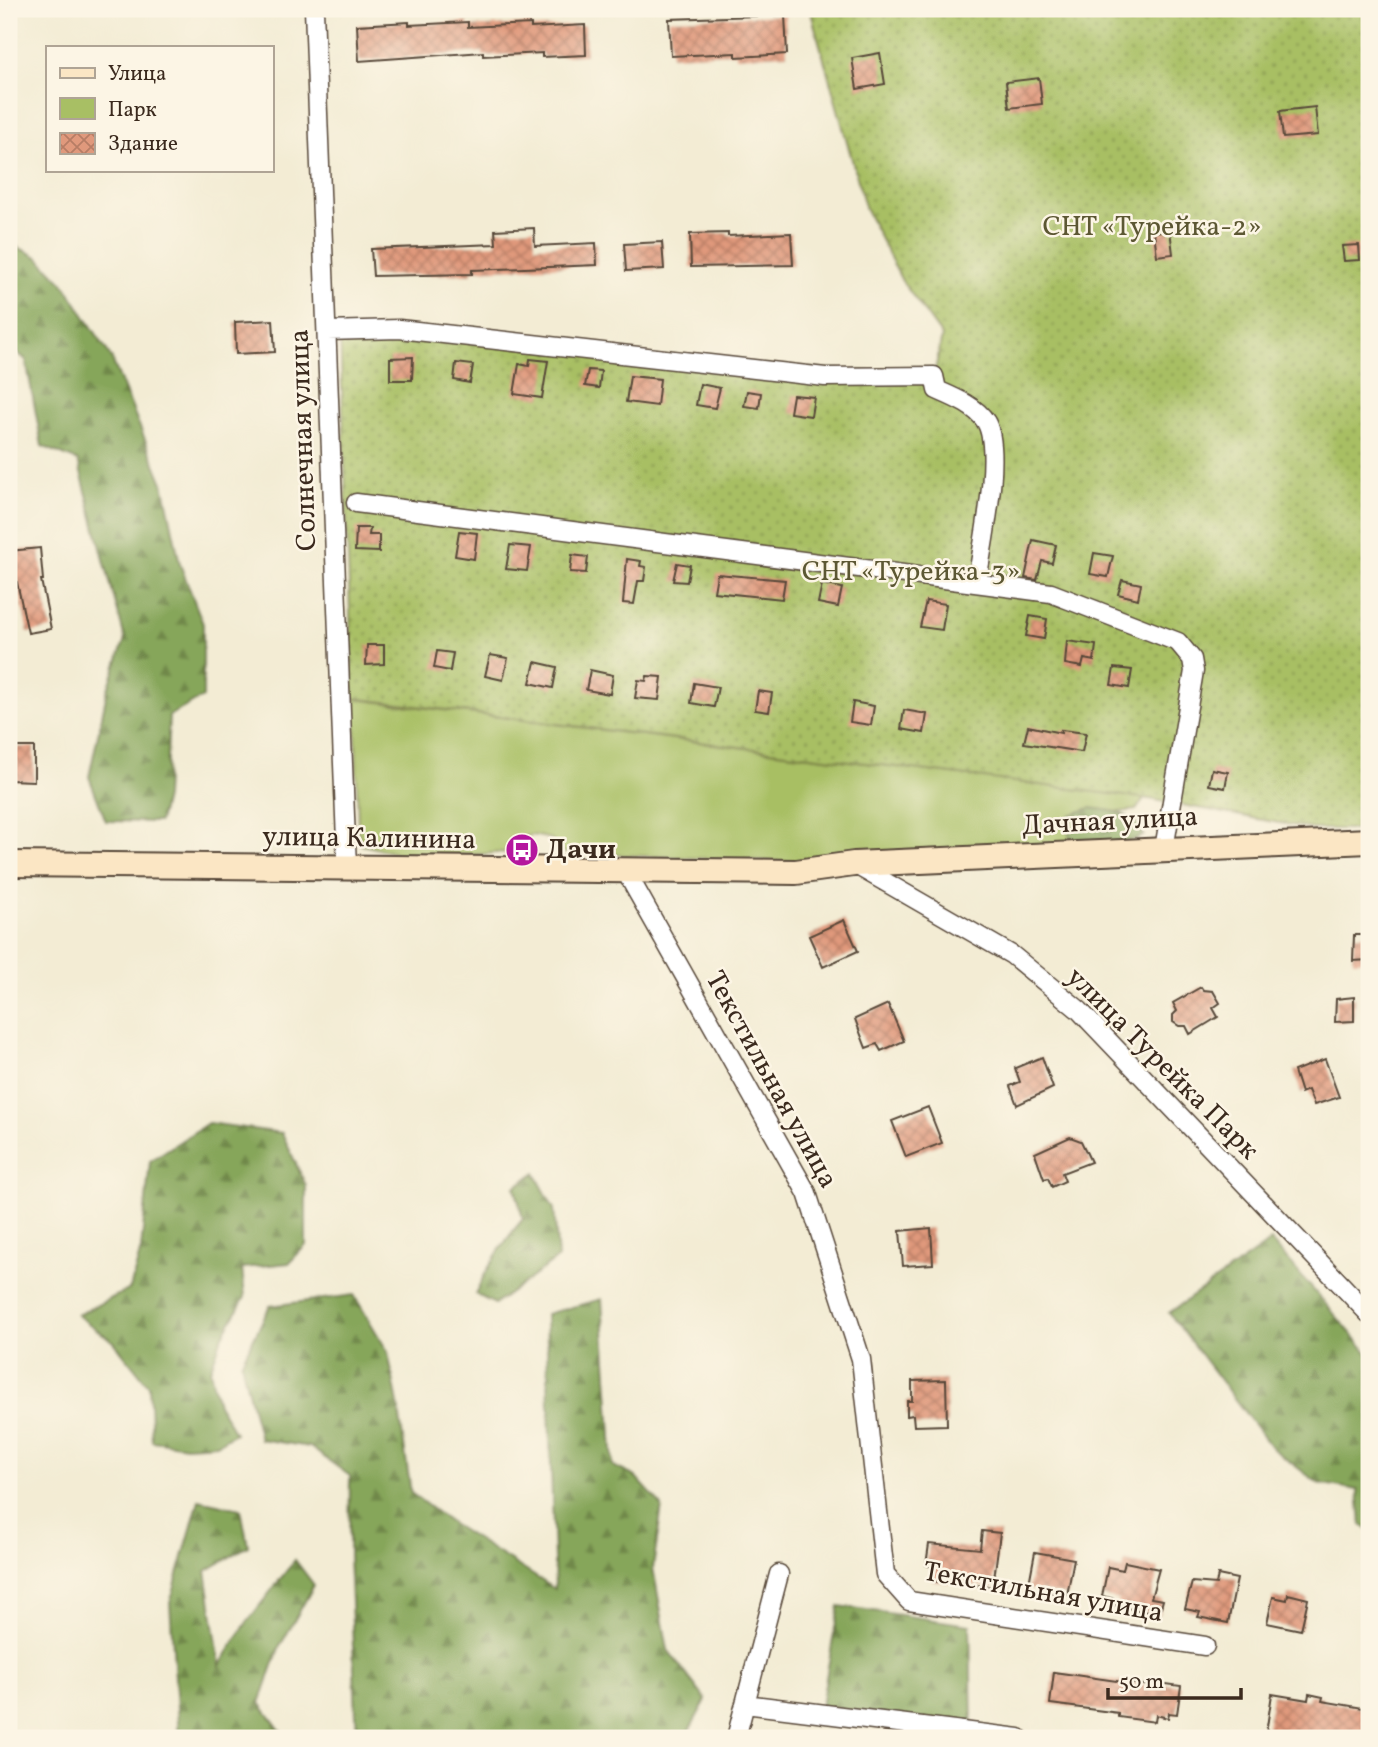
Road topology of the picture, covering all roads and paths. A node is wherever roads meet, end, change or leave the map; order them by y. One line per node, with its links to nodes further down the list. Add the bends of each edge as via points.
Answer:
1 (314, 9): 2 (street, Солнечная улица)
2 (327, 331): 4 (street, via 399,329 825,377 934,376 937,390 971,408 985,420 991,435 993,466); 9 (street, Солнечная улица)
3 (356, 503): 4 (street)
4 (977, 582): 6 (street, via 1051,593 1167,637 1186,649 1194,671)
5 (1369, 841): 6 (street, Дачная улица)
6 (1164, 849): 8 (street, Дачная улица)
7 (9, 864): 9 (street, улица Калинина)
8 (854, 864): 10 (street, улица Калинина, via 796,872); 11 (street, улица Турейка Парк, via 1012,955 1079,1010)
9 (347, 869): 10 (street, улица Калинина)
10 (625, 870): 13 (street, Текстильная улица, via 807,1193 861,1359 886,1574 909,1601)
11 (1369, 1314)
12 (779, 1574): 14 (street)
13 (1205, 1646)
14 (745, 1703): 15 (street); 16 (street)
15 (736, 1738)
16 (1019, 1738)

